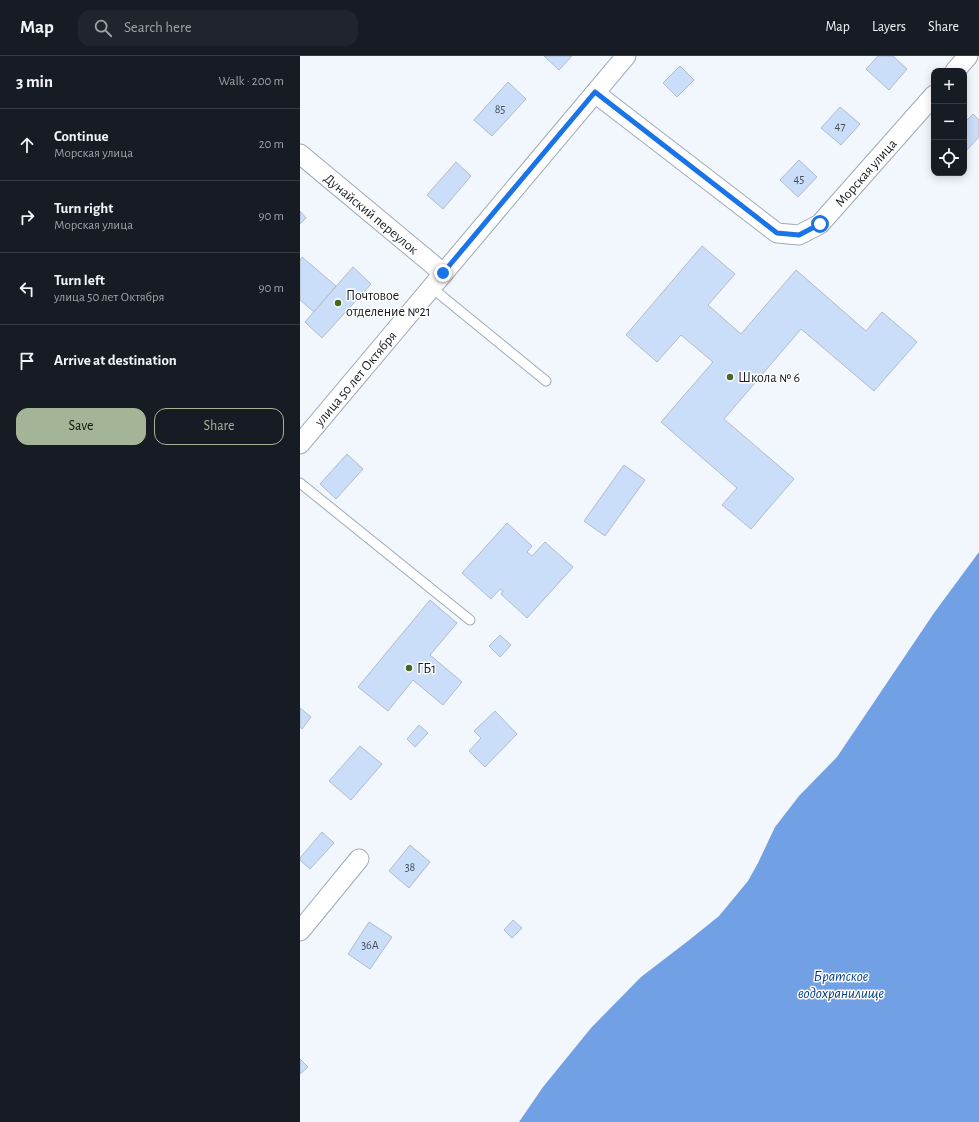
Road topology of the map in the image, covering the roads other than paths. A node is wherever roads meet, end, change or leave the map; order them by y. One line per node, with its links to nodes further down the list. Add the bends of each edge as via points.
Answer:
1 (626, 56): 4 (street, улица 50 лет Октября)
2 (968, 56): 3 (street)
3 (958, 68)
4 (595, 92): 5 (street, Морская улица, via 777,233 799,235 820,224); 7 (street, улица 50 лет Октября)
5 (931, 98)
6 (300, 154): 7 (street, Дунайский переулок)
7 (443, 273): 8 (street, улица 50 лет Октября)
8 (432, 288): 9 (lane); 10 (street, улица 50 лет Октября)
9 (546, 381)
10 (300, 444)
11 (300, 483): 12 (lane)
12 (470, 620)
13 (359, 859): 14 (street)
14 (300, 931)

